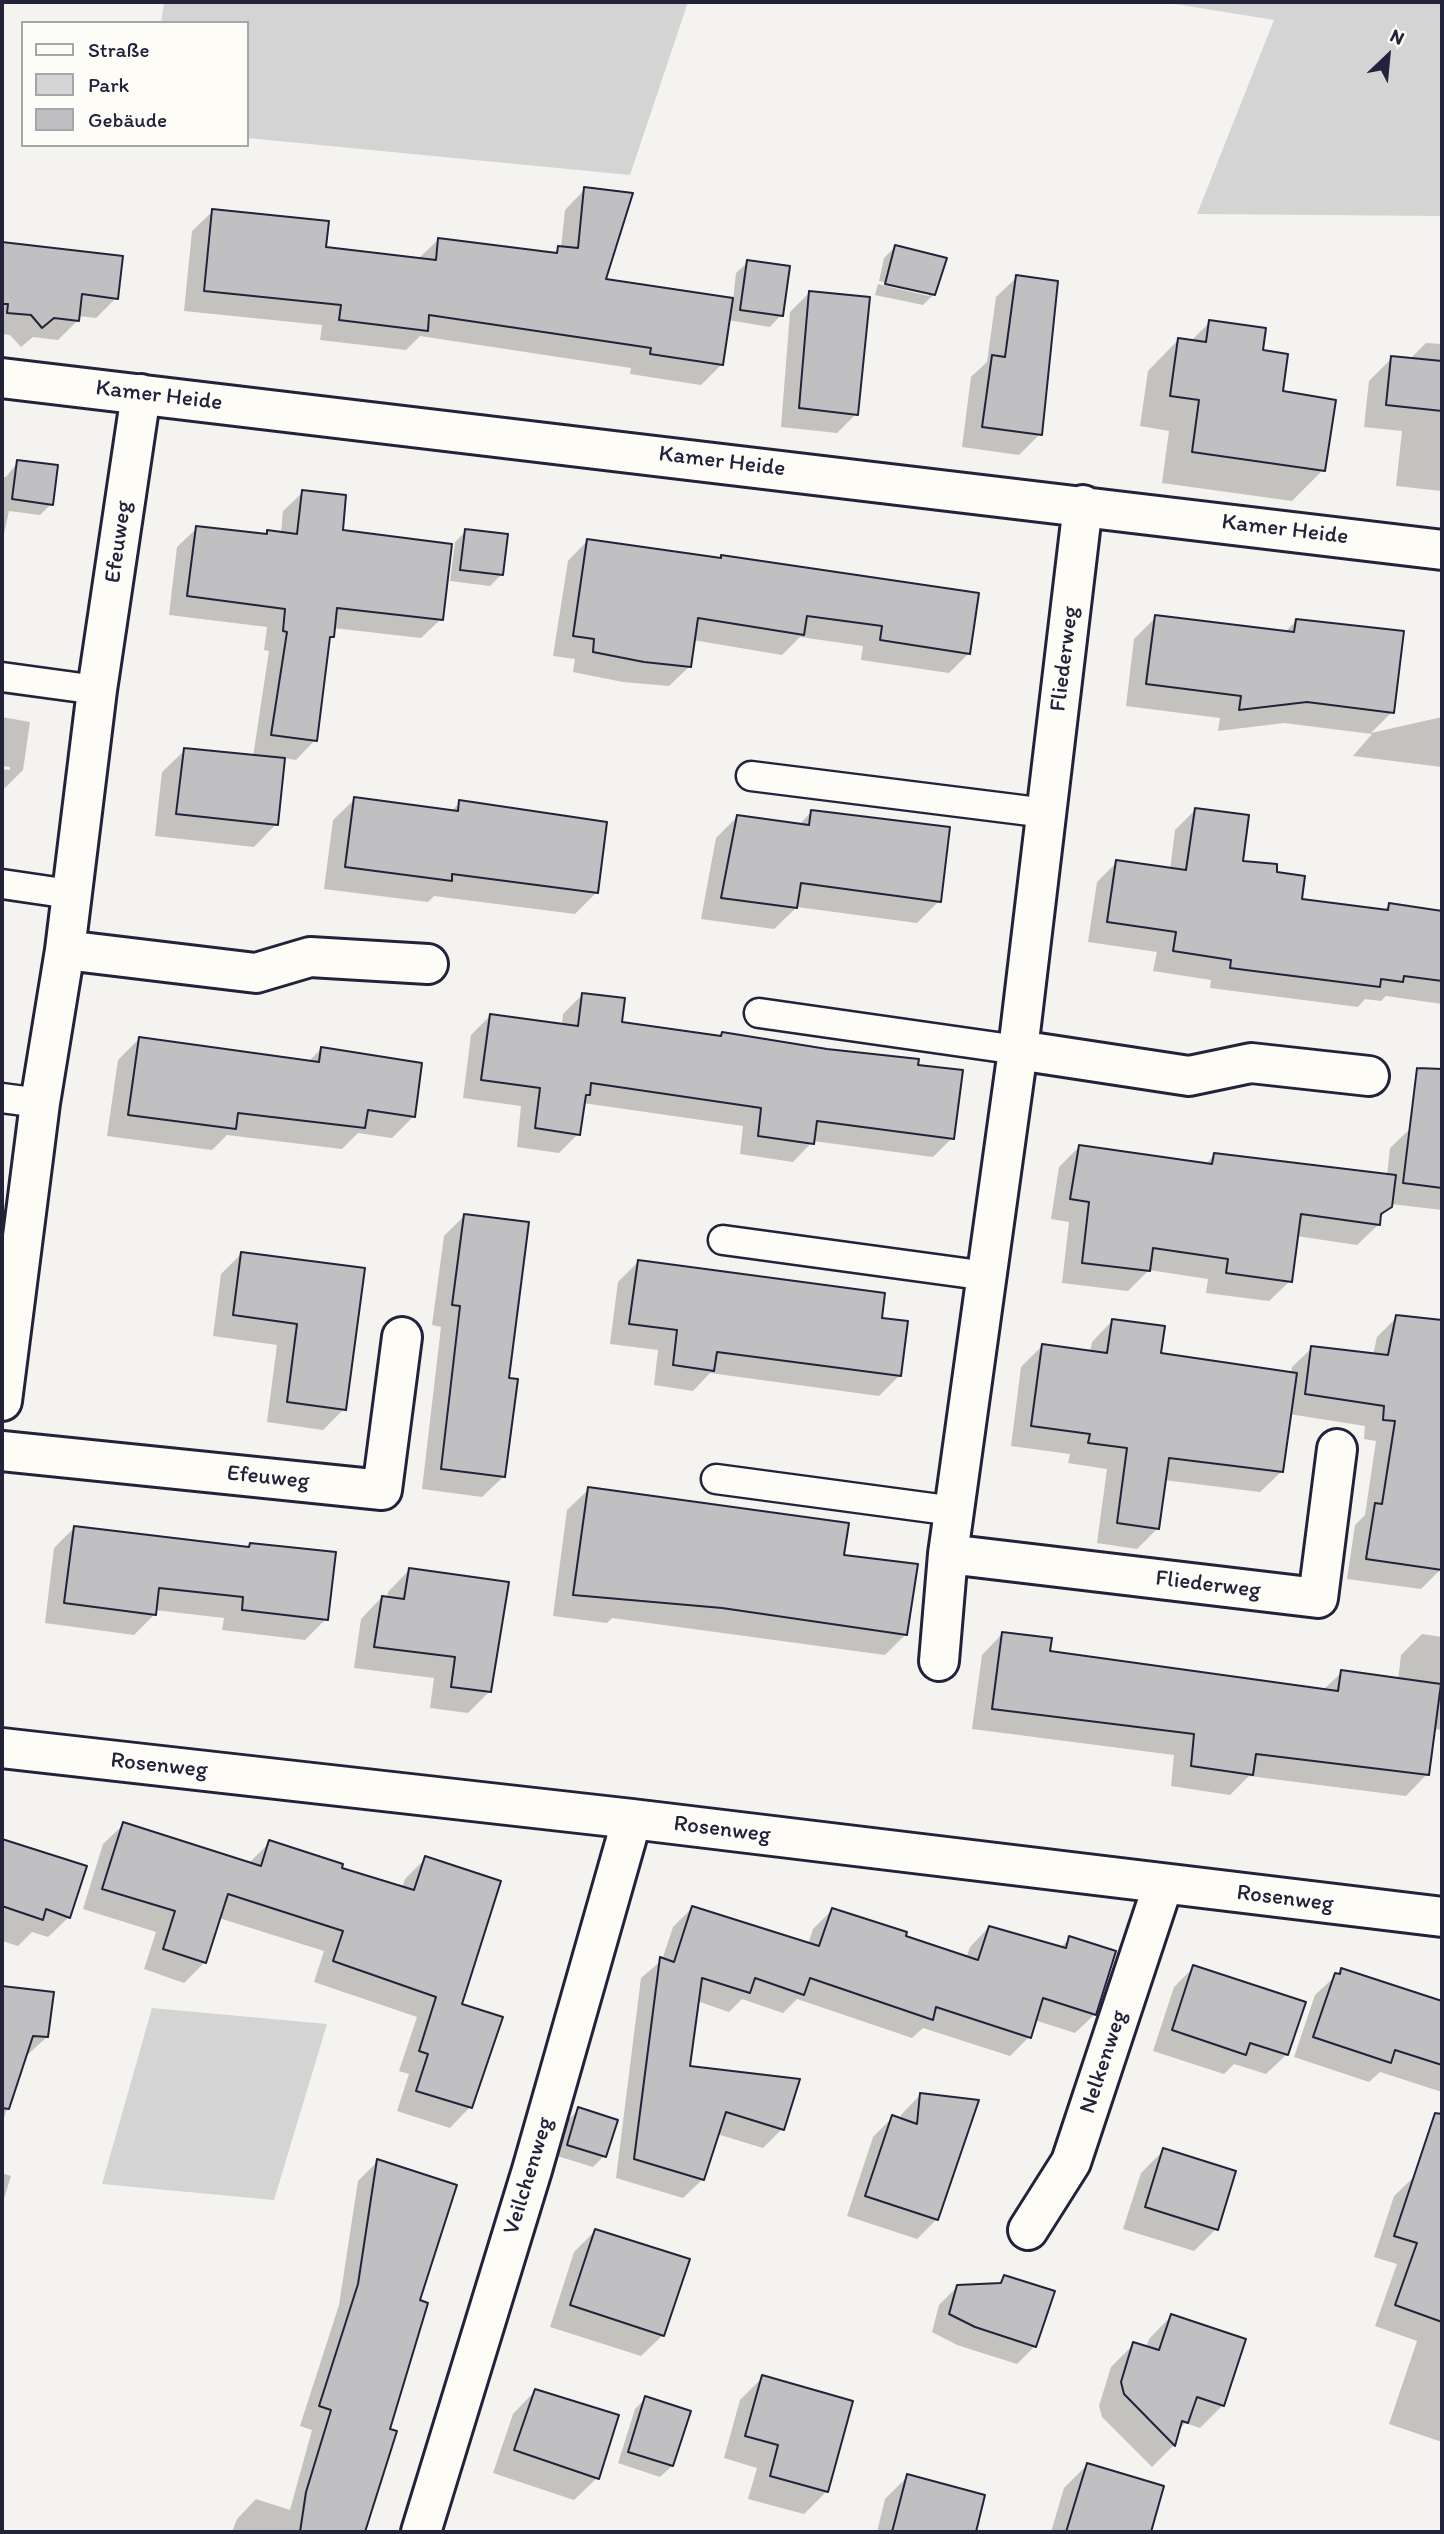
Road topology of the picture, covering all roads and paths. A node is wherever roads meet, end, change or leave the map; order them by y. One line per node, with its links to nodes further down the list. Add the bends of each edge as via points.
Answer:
1 (2, 378): 2 (street, Kamer Heide)
2 (141, 394): 3 (street, Kamer Heide); 6 (street, Efeuweg)
3 (1083, 505): 4 (street, Kamer Heide); 8 (street, Fliederweg)
4 (1442, 550)
5 (2, 677): 6 (lane)
6 (97, 690): 10 (street, Efeuweg)
7 (751, 776): 8 (lane)
8 (1046, 813): 14 (street, Fliederweg)
9 (2, 884): 10 (lane)
10 (70, 894): 11 (street, Efeuweg)
11 (65, 950): 12 (street, via 256,972 310,957); 17 (street, Efeuweg)
12 (428, 964)
13 (759, 1013): 14 (lane)
14 (1018, 1050): 15 (street, via 1189,1076 1251,1063); 19 (street, Fliederweg)
15 (1369, 1076)
16 (2, 1098): 17 (lane)
17 (40, 1103): 20 (street, Efeuweg)
18 (723, 1240): 19 (lane)
19 (987, 1276): 26 (street, Fliederweg)
20 (7, 1312): 22 (street, Efeuweg)
21 (402, 1337): 24 (street, Efeuweg, via 382,1490)
22 (2, 1401)
23 (1337, 1449): 27 (street, Fliederweg, via 1318,1598)
24 (2, 1451)
25 (716, 1479): 26 (lane)
26 (954, 1511): 27 (street, Fliederweg)
27 (948, 1554): 28 (street, Fliederweg)
28 (939, 1661)
29 (2, 1748): 30 (street, Rosenweg)
30 (632, 1819): 31 (street, Rosenweg); 34 (street, Veilchenweg, via 532,2171)
31 (1163, 1885): 32 (street, Rosenweg); 33 (street, Nelkenweg, via 1071,2162)
32 (1442, 1917)
33 (1028, 2230)
34 (421, 2532)

